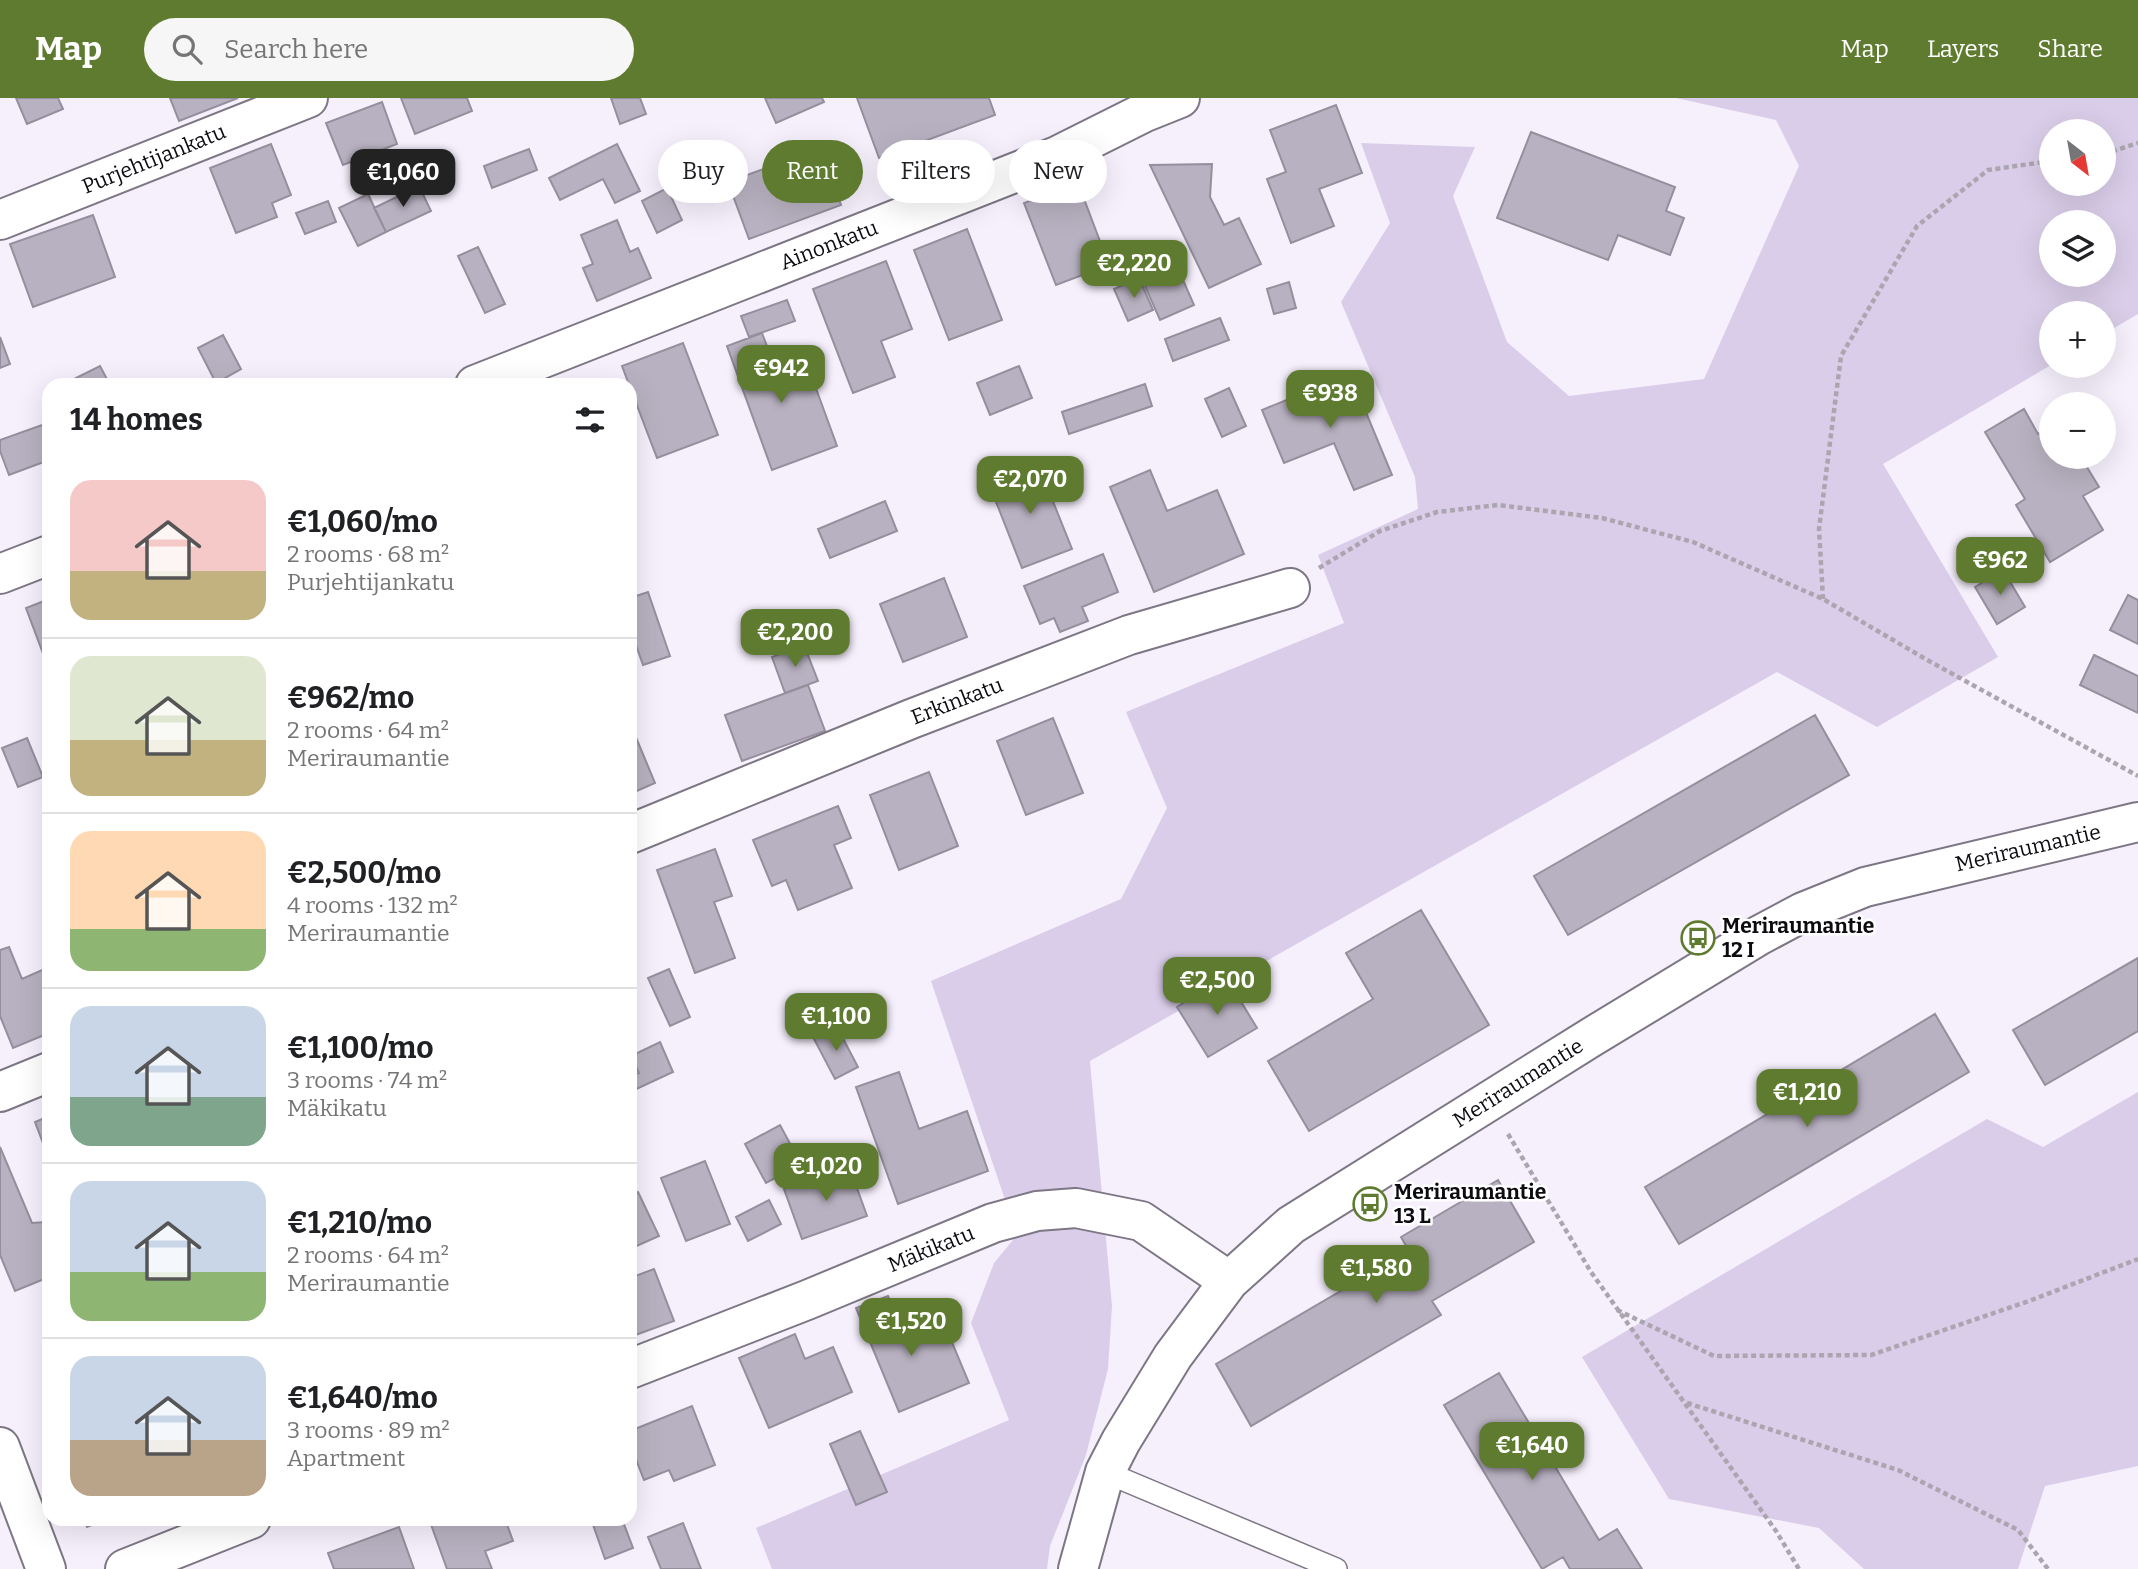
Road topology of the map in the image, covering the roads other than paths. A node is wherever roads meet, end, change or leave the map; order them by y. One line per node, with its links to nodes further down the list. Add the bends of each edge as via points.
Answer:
1 (308, 98): 3 (street, Purjehtijankatu)
2 (1180, 98): 4 (street, Ainonkatu, via 1057,156)
3 (0, 219)
4 (493, 378)
5 (42, 558): 6 (street)
6 (0, 574)
7 (1290, 588): 9 (street, Erkinkatu, via 1129,635)
8 (2138, 822): 12 (street, Meriraumantie, via 1865,887 1803,912 1590,1038 1291,1225)
9 (637, 831)
10 (42, 1075): 11 (street)
11 (0, 1092)
12 (1229, 1280): 13 (street, Mäkikatu, via 1141,1222 1076,1208 1037,1210 993,1223); 15 (street, Meriraumantie, via 1173,1356)
13 (637, 1366)
14 (0, 1447): 17 (street)
15 (1105, 1472): 19 (street, Meriraumantie); 20 (lane)
16 (233, 1526): 18 (street)
17 (47, 1569)
18 (125, 1569)
19 (1078, 1569)
20 (1336, 1569)

